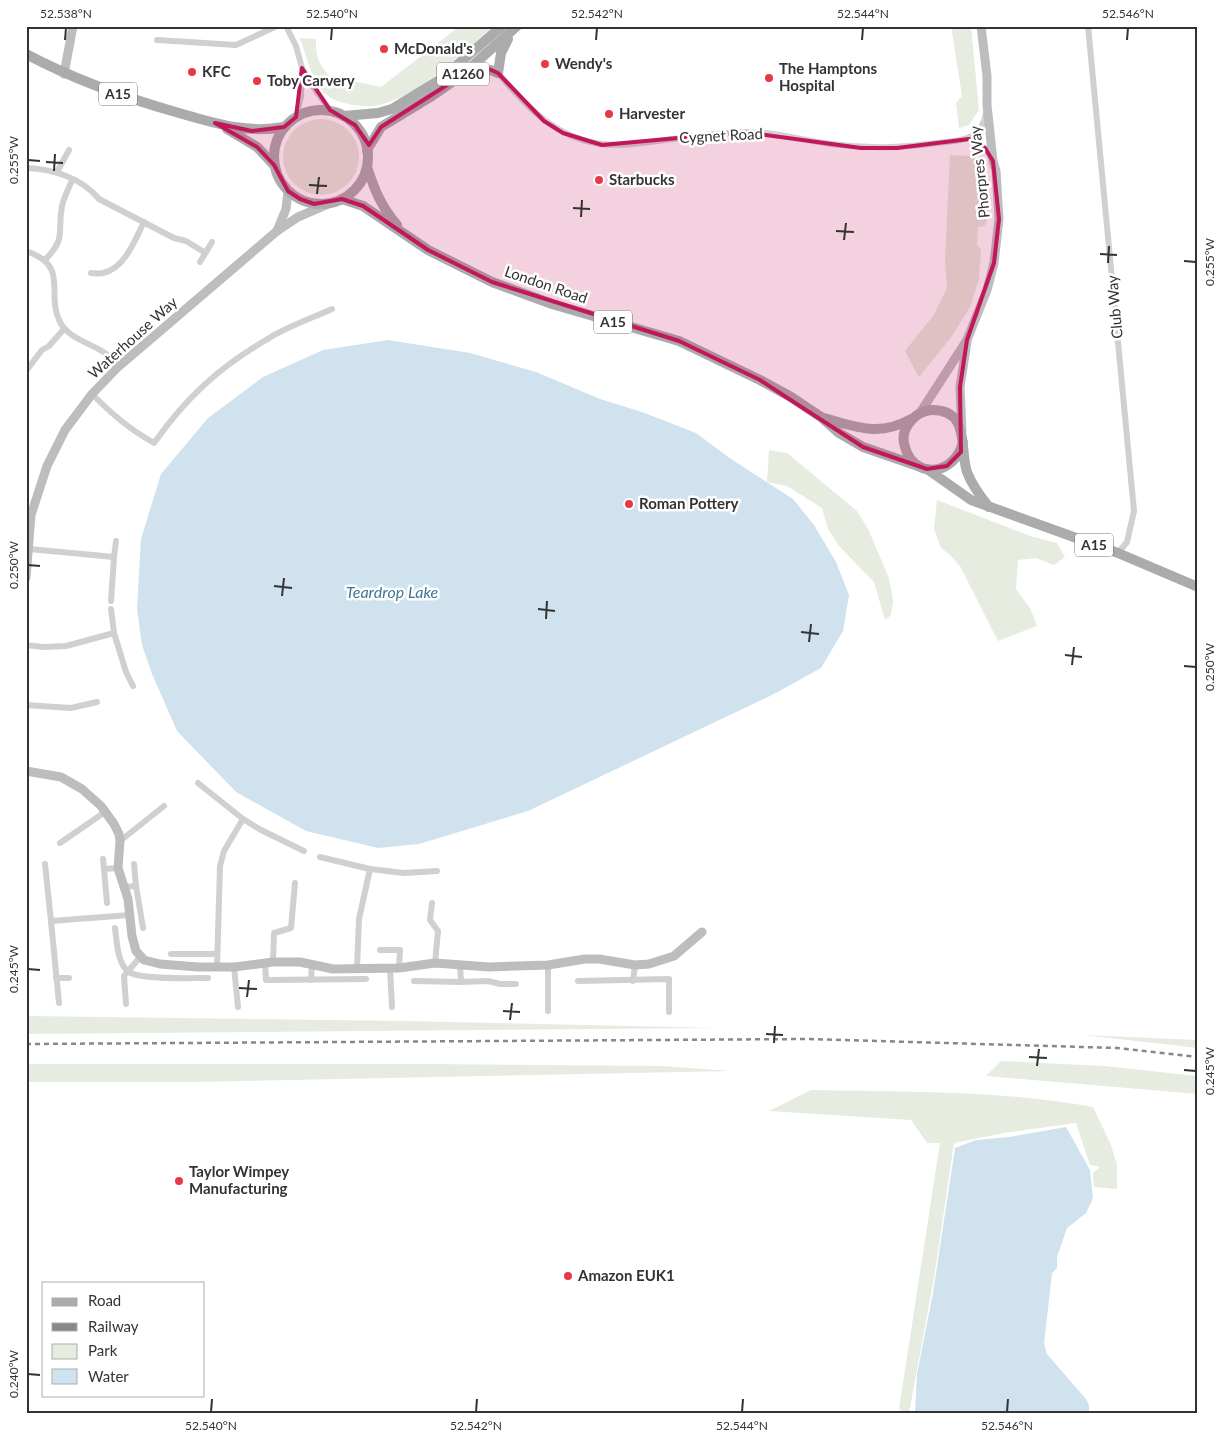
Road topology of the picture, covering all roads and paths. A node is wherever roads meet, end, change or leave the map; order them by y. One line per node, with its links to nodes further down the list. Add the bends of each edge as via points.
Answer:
1 (72, 26): 12 (street)
2 (277, 26): 8 (street, via 236,45)
3 (286, 26): 10 (street)
4 (502, 26): 18 (main road, A1260, via 441,78 392,109)
5 (982, 26): 14 (street, Phorpres Way)
6 (1088, 26): 56 (street, Club Way, via 1134,511 1128,542)
7 (515, 28): 11 (main road, via 501,53); 13 (main road, A1260)
8 (156, 40)
9 (26, 54): 12 (main road, A15)
10 (302, 68): 16 (street); 17 (street, via 301,97)
11 (498, 72): 13 (main road, via 483,69); 21 (street, Cygnet Road, via 544,120 563,133 602,145 742,132 781,134 862,148 897,148)
12 (64, 74): 19 (main road, A15, via 139,102)
13 (461, 76): 23 (main road, A1260, via 381,127)
14 (987, 76): 15 (street, Phorpres Way); 28 (street, via 997,154)
15 (987, 105): 21 (street, via 980,129); 24 (street, Phorpres Way)
16 (330, 110): 17 (main road); 18 (main road)
17 (296, 116): 20 (main road)
18 (344, 116): 23 (main road, via 363,136)
19 (215, 123): 20 (main road, A15, via 252,130); 25 (main road, A15, via 257,146)
20 (284, 128): 25 (main road, via 277,139)
21 (968, 139): 24 (street, via 985,148)
22 (69, 150): 29 (street)
23 (368, 150): 26 (main road)
24 (993, 161): 28 (street, Phorpres Way)
25 (274, 165): 31 (main road)
26 (367, 167): 32 (main road, via 358,186); 36 (main road, London Road / A15, via 376,194)
27 (26, 168): 29 (street)
28 (996, 171): 45 (street, Phorpres Way, via 1000,219 994,263)
29 (57, 172): 30 (street)
30 (72, 180): 34 (street, via 90,188 99,199); 40 (street, via 62,205 60,237 55,250)
31 (288, 191): 33 (main road, via 314,204); 35 (street, Waterhouse Way, via 286,209)
32 (342, 199): 33 (main road); 36 (main road, London Road / A15, via 363,206)
33 (328, 204): 35 (street, Waterhouse Way, via 298,217)
34 (144, 222): 39 (street); 42 (street, via 131,253 103,274)
35 (277, 231): 46 (street, Waterhouse Way)
36 (402, 232): 50 (main road, London Road / A15, via 428,250 492,282 552,304 679,341 760,380)
37 (212, 242): 39 (street)
38 (26, 251): 40 (street)
39 (204, 252): 41 (street)
40 (45, 260): 44 (street, via 55,280 56,312)
41 (200, 262)
42 (91, 273)
43 (327, 309): 48 (street, via 267,339 229,364 185,402 154,443 118,420)
44 (64, 329): 46 (street, via 107,354); 47 (street)
45 (967, 340): 49 (street, Phorpres Way); 51 (street, Phorpres Way, via 960,388)
46 (118, 367): 48 (street, Waterhouse Way)
47 (27, 370)
48 (92, 394): 55 (street, Waterhouse Way, via 65,430 47,466 32,515)
49 (916, 416): 50 (main road, London Road / A15, via 893,428 872,430); 51 (main road, A15, via 929,410 946,413 959,425); 52 (main road, A15, via 907,426 904,444 912,460)
50 (821, 418): 52 (main road, London Road / A15, via 863,446)
51 (963, 438): 52 (main road, via 960,452 951,463 937,469); 53 (main road, via 967,473)
52 (923, 467): 53 (main road, London Road / A15, via 971,500)
53 (989, 507): 56 (main road, London Road / A15)
54 (116, 541): 57 (street)
55 (29, 549): 57 (street); 58 (street, Waterhouse Way)
56 (1118, 554): 59 (main road, London Road / A15)
57 (114, 558): 60 (street)
58 (26, 578)
59 (1198, 587)
60 (111, 601)
61 (111, 609): 62 (street)
62 (114, 633): 63 (street, via 66,646); 64 (street)
63 (26, 645)
64 (133, 686)
65 (97, 702): 66 (street, via 71,708)
66 (26, 704)
67 (26, 771): 70 (street, via 61,777 82,789)
68 (198, 783): 71 (street)
69 (164, 806): 72 (street)
70 (105, 812): 72 (street); 73 (street)
71 (243, 819): 74 (street); 95 (street, via 224,851 220,866)
72 (120, 841): 79 (street)
73 (60, 843)
74 (304, 852)
75 (320, 857): 81 (street)
76 (103, 859): 80 (street)
77 (45, 864): 89 (street)
78 (134, 864): 85 (street)
79 (118, 868): 80 (street); 84 (street)
80 (104, 869): 86 (street)
81 (370, 869): 82 (street, via 404,873); 105 (street, via 358,918)
82 (437, 871)
83 (295, 884): 97 (street, via 291,928 274,933)
84 (125, 886): 85 (street); 88 (street)
85 (136, 886): 91 (street)
86 (107, 903)
87 (432, 903): 98 (street, via 430,920 438,930)
88 (130, 914): 89 (street); 96 (street, via 132,936 136,951)
89 (51, 921): 108 (street)
90 (115, 928): 107 (street, via 120,959)
91 (143, 928)
92 (702, 932): 102 (street, via 674,956)
93 (380, 950): 106 (street, via 400,950)
94 (171, 954): 95 (street)
95 (217, 954): 103 (street)
96 (141, 956): 103 (street, via 144,960 160,964); 107 (street)
97 (269, 962): 100 (street); 104 (street); 112 (street, via 266,980)
98 (435, 963): 99 (street); 106 (street)
99 (460, 964): 101 (street); 116 (street)
100 (312, 965): 105 (street, via 333,969); 112 (street)
101 (548, 965): 102 (street, via 585,959); 122 (street)
102 (635, 965): 115 (street)
103 (217, 967): 104 (street)
104 (234, 967): 120 (street)
105 (356, 968): 106 (street)
106 (395, 968): 121 (street)
107 (128, 972): 110 (street, via 140,976); 119 (street, via 124,976)
108 (56, 978): 109 (street); 118 (street)
109 (69, 978)
110 (208, 978)
111 (366, 979): 112 (street)
112 (310, 980)
113 (414, 981): 116 (street)
114 (578, 981): 115 (street)
115 (633, 981): 123 (street, via 668,980)
116 (461, 982): 117 (street)
117 (516, 984)
118 (59, 1003)
119 (126, 1004)
120 (238, 1007)
121 (392, 1007)
122 (548, 1011)
123 (669, 1012)

